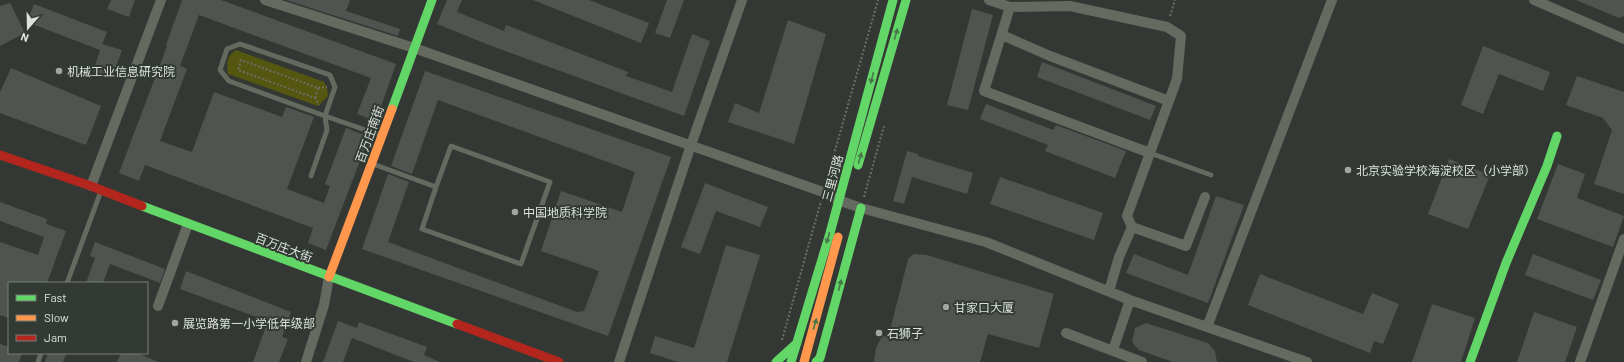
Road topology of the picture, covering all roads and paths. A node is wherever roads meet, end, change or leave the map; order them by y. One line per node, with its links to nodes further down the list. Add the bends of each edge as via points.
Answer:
1 (161, 0): 28 (street)
2 (266, 0): 16 (street)
3 (432, 0): 16 (main road, 百万庄南街)
4 (742, 0): 22 (street)
5 (878, 0): 31 (path, 三里河路)
6 (893, 0): 33 (main road, 三里河路, one-way to 33)
7 (906, 0): 33 (main road, 三里河路, one-way to 7)
8 (989, 0): 12 (street)
9 (1175, 0): 13 (path)
10 (1332, 0): 43 (street)
11 (1534, 0): 15 (street)
12 (1010, 7): 13 (street, via 1070,6); 14 (street)
13 (1167, 27): 18 (street, via 1181,36 1177,79)
14 (1002, 34): 18 (street, via 1050,56); 23 (street, via 984,91)
15 (1624, 39)
16 (414, 48): 20 (main road, 百万庄南街); 22 (street)
17 (314, 98): 17 (path, via 238,70 241,60 318,88)
18 (1169, 101): 23 (street)
19 (325, 116): 19 (lane, via 228,81 220,70 227,49 240,44 330,75 334,87); 20 (lane); 27 (lane, via 327,130)
20 (381, 135): 25 (main road, 百万庄南街)
21 (1558, 136): 56 (main road, via 1506,263)
22 (691, 145): 31 (street); 50 (street)
23 (1150, 153): 26 (lane); 36 (street, via 1127,216)
24 (0, 155): 28 (main road, 百万庄大街)
25 (371, 163): 29 (lane); 38 (main road, 百万庄南街)
26 (1211, 175)
27 (311, 176)
28 (91, 186): 30 (main road, 百万庄大街)
29 (436, 187): 29 (lane, via 451,146 550,182 521,264 422,229)
30 (101, 190): 35 (main road, 百万庄大街); 39 (lane)
31 (823, 192): 33 (street); 47 (path, 三里河路)
32 (1205, 198): 36 (street, via 1186,246)
33 (843, 202): 34 (street); 45 (main road, 三里河路, one-way to 45); 52 (main road, 三里河路, one-way to 33)
34 (861, 208): 40 (street, via 986,242); 53 (main road, one-way to 34, via 820,358)
35 (188, 224): 38 (main road, 百万庄大街); 42 (street)
36 (1132, 227): 40 (street, via 1119,257)
37 (1624, 238): 57 (street)
38 (329, 277): 48 (street, via 324,305); 49 (main road, 百万庄大街)
39 (67, 282)
40 (1109, 291): 41 (street)
41 (1130, 300): 43 (street); 46 (street)
42 (158, 306)
43 (1207, 327): 55 (street)
44 (1066, 333): 46 (street)
45 (797, 343): 47 (main road); 51 (main road, 三里河路)
46 (1113, 350): 54 (street)
47 (776, 361)
48 (306, 362)
49 (559, 362)
50 (619, 362)
51 (791, 362)
52 (804, 362)
53 (816, 362)
54 (1142, 362)
55 (1307, 362)
56 (1470, 362)
57 (1580, 362)

